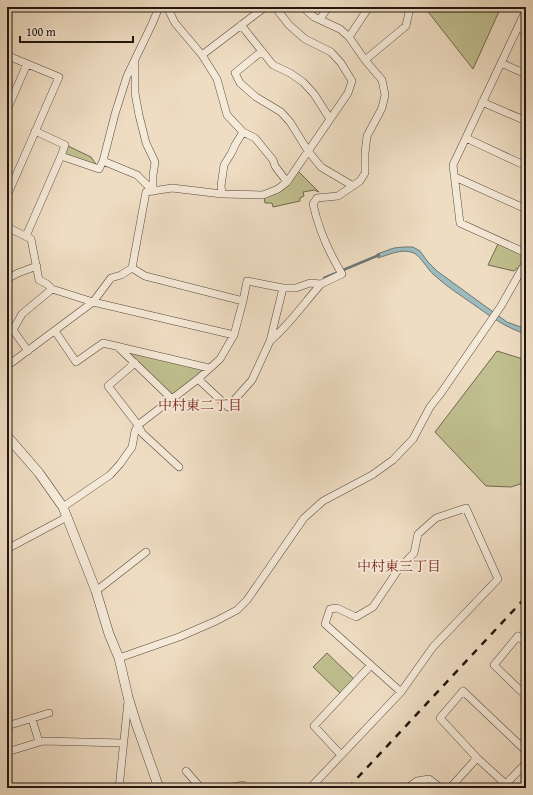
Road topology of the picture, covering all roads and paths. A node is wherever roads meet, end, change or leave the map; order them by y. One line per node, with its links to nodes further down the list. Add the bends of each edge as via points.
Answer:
1 (158, 7): 18 (street)
2 (167, 7): 17 (street, via 175,23)
3 (264, 7): 11 (street)
4 (275, 7): 25 (street, via 305,39 331,52 341,62 352,81 348,93)
5 (304, 7): 10 (street)
6 (328, 7): 10 (street)
7 (369, 7): 14 (street)
8 (410, 7): 19 (street, via 406,26)
9 (526, 10): 12 (street)
10 (320, 19): 14 (street)
11 (241, 25): 15 (street); 17 (street)
12 (518, 27): 13 (street); 20 (street)
13 (526, 31)
14 (349, 36): 19 (street)
15 (262, 51): 25 (street, via 273,65 303,82); 30 (street, via 234,73 240,83 256,97 281,112)
16 (7, 54): 21 (street)
17 (202, 55): 28 (street, via 217,79 227,115)
18 (134, 60): 32 (street, via 115,114); 37 (street, via 139,115 146,143 155,162)
19 (365, 60): 36 (street, via 382,80 385,96 382,108 367,136 364,173 360,181)
20 (500, 63): 22 (street); 23 (street)
21 (27, 64): 24 (street); 27 (street, via 59,76)
22 (526, 74)
23 (482, 102): 26 (street); 29 (street)
24 (7, 110)
25 (330, 118): 30 (street)
26 (526, 121)
27 (35, 131): 31 (street, via 66,145); 38 (street)
28 (243, 132): 35 (street, via 255,138); 39 (street, via 224,165)
29 (466, 138): 33 (street); 34 (street, via 453,165)
30 (308, 151): 35 (street); 36 (street, via 321,168)
31 (61, 156): 32 (street, via 99,169); 42 (street)
32 (103, 161): 37 (street, via 137,175)
33 (526, 166)
34 (455, 177): 40 (street); 43 (street, via 460,223)
35 (287, 182): 39 (street, via 263,195)
36 (353, 186): 48 (street, via 338,196 317,198 313,204 330,254 342,274)
37 (153, 191): 39 (street, via 172,188); 46 (street, via 146,192)
38 (7, 194)
39 (222, 194)
40 (526, 209)
41 (7, 227): 42 (street)
42 (26, 236): 45 (street, via 31,239)
43 (526, 253)
44 (526, 262): 72 (street, via 501,306 430,407 413,439 393,460 323,501 304,518 247,600 237,610 179,637)
45 (37, 266): 47 (street); 50 (street, via 39,280)
46 (132, 268): 51 (street, via 145,276); 52 (street, via 111,278)
47 (7, 279)
48 (321, 284): 49 (street, via 310,283 296,288); 55 (street, via 297,314)
49 (283, 288): 51 (street, via 248,281); 55 (street)
50 (52, 289): 52 (street); 57 (street, via 22,314 14,330)
51 (243, 301): 54 (street)
52 (93, 302): 53 (street); 54 (street)
53 (55, 331): 56 (street, via 76,362 104,343); 57 (street)
54 (234, 335): 60 (street, via 220,359)
55 (270, 341): 61 (street, via 252,380 228,407)
56 (118, 347): 58 (street); 60 (street)
57 (28, 351): 59 (street)
58 (135, 363): 62 (street); 63 (street, via 108,386)
59 (7, 366)
60 (209, 368): 61 (street)
61 (198, 379): 62 (street)
62 (172, 399): 63 (street)
63 (138, 426): 65 (street, via 142,433); 66 (street, via 132,447 110,475)
64 (7, 436): 66 (street, via 39,473)
65 (179, 467)
66 (63, 507): 67 (street)
67 (67, 517): 68 (street); 70 (street)
68 (7, 549)
69 (146, 552): 70 (street)
70 (96, 590): 72 (street)
71 (526, 643): 76 (street, via 518,636 494,664)
72 (119, 658): 75 (street)
73 (371, 665): 74 (street); 74 (street, via 325,624 330,609 336,608 356,617 373,607 398,570 414,553 418,534 436,518 466,508 498,579 433,647); 84 (street, via 314,726)
74 (402, 692): 84 (street)
75 (128, 696): 81 (street); 90 (street)
76 (526, 696)
77 (49, 713): 78 (street)
78 (32, 719): 79 (street); 80 (street)
79 (7, 726)
80 (39, 742): 81 (street); 83 (street)
81 (124, 743): 89 (street)
82 (526, 751): 85 (street, via 463,691 440,718)
83 (7, 752)
84 (341, 755): 94 (street)
85 (477, 758): 88 (street); 97 (street)
86 (526, 763): 88 (street)
87 (186, 771): 91 (street)
88 (506, 787)
89 (119, 788)
90 (159, 788)
91 (201, 788)
92 (228, 788): 93 (street, via 243,785)
93 (244, 788)
94 (310, 788)
95 (407, 788): 96 (street, via 416,781 429,780)
96 (441, 788)
97 (450, 788)

